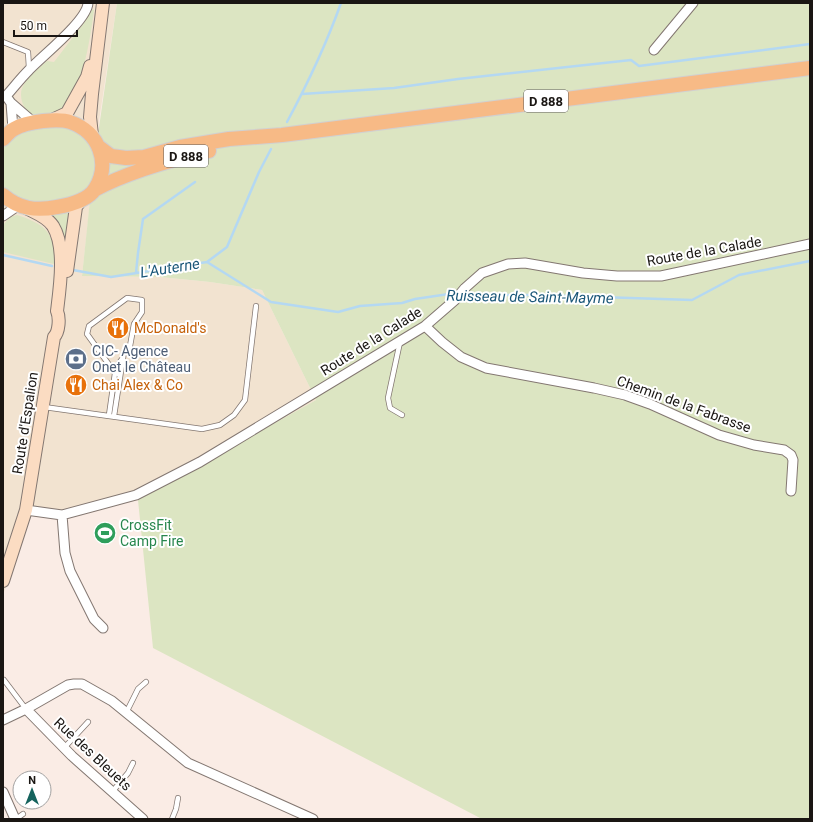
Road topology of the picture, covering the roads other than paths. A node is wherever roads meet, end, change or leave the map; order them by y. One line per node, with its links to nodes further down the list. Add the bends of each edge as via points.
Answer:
1 (88, 3): 8 (street, via 80,21)
2 (104, 3): 5 (main road)
3 (693, 3): 6 (street)
4 (3, 42): 8 (lane, via 28,52)
5 (98, 44): 10 (main road, via 87,77 67,113); 15 (main road, via 90,117)
6 (654, 50)
7 (810, 68): 13 (main road, D 888)
8 (29, 70): 9 (street)
9 (7, 99): 11 (street); 12 (street)
10 (52, 120): 11 (main road); 15 (main road, via 69,121 80,126)
11 (33, 122): 12 (main road)
12 (13, 129): 14 (main road)
13 (282, 135): 15 (main road, D 888, via 222,140 180,147 144,157 126,158 111,156); 16 (main road, D 888, via 183,157 115,179)
14 (3, 139)
15 (96, 141): 16 (main road, via 102,161)
16 (94, 190): 18 (main road)
17 (4, 196): 19 (main road, via 12,203); 20 (street)
18 (80, 201): 19 (main road, via 46,209); 22 (main road, via 76,207 66,273)
19 (23, 207): 20 (street); 22 (main road, via 43,216 52,225 59,241)
20 (3, 216)
21 (810, 244): 24 (street, Route de la Calade, via 661,276 617,276 525,263 508,264 482,273)
22 (59, 296): 26 (main road, Route d'Espalion, via 51,333 54,337)
23 (256, 306): 28 (lane, via 244,400 234,415 220,425 202,429)
24 (425, 326): 25 (street, Route de la Calade); 29 (street, Chemin de la Fabrasse, via 461,357 486,368 625,395 719,435 784,450 791,454 793,460)
25 (401, 341): 27 (lane, via 388,398 390,408); 31 (street, Route de la Calade, via 200,462 136,495)
26 (42, 406): 28 (lane); 30 (main road, Route d'Espalion)
27 (402, 415)
28 (112, 416): 28 (lane, via 124,352 130,346 134,324 142,312 142,300 127,298 89,326 87,334 115,373)
29 (792, 491)
30 (26, 510): 31 (street, Route de la Calade); 32 (main road, Route d'Espalion)
31 (62, 515): 35 (street, via 65,553 70,571 94,619)
32 (13, 552): 33 (main road); 34 (main road, Route d'Espalion)
33 (3, 569)
34 (3, 581)
35 (103, 628)
36 (4, 680): 38 (lane, Rue des Bleuets)
37 (146, 682): 39 (lane, via 138,690)
38 (26, 709): 39 (street, via 68,685 82,684 112,701); 40 (street); 42 (street, Rue des Bleuets)
39 (126, 713): 50 (street, via 161,736 188,763)
40 (3, 720)
41 (88, 722): 42 (lane)
42 (64, 748): 45 (street, Rue des Bleuets)
43 (132, 763): 45 (lane, via 128,773)
44 (3, 792): 47 (street)
45 (112, 792): 48 (street, Rue des Bleuets)
46 (178, 798): 49 (lane)
47 (18, 817)
48 (143, 819)
49 (172, 819)
50 (312, 819)

